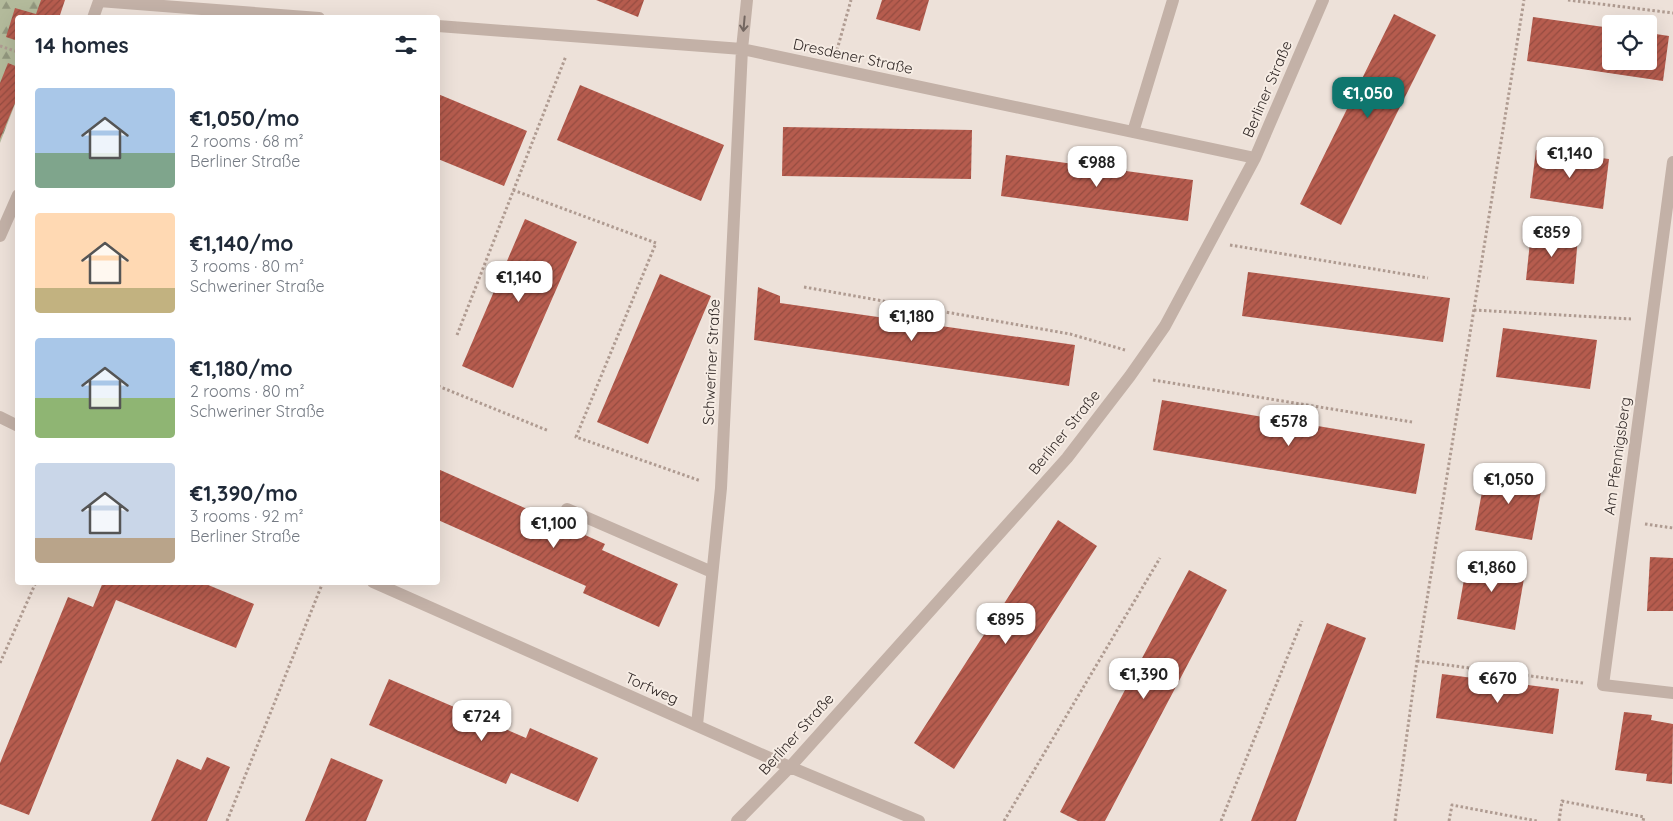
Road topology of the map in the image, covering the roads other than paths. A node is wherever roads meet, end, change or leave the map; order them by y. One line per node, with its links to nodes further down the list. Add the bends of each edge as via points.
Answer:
1 (746, 0): 8 (street, Schweriner Straße, one-way to 8)
2 (1173, 0): 9 (street)
3 (1323, 0): 10 (street, Berliner Straße)
4 (203, 4): 5 (street, via 99,1); 6 (street)
5 (93, 15)
6 (294, 15)
7 (440, 26): 8 (street, Dresdener Straße)
8 (742, 48): 9 (street, Dresdener Straße); 17 (street, Schweriner Straße, via 721,488)
9 (1133, 132): 10 (street, Dresdener Straße)
10 (1255, 158): 21 (street, Berliner Straße, via 1165,326 1130,376 1067,458)
11 (1673, 162): 19 (street, Am Pfennigsberg, via 1603,686)
12 (15, 202): 13 (street)
13 (0, 236)
14 (0, 417): 15 (street)
15 (15, 424)
16 (567, 509): 17 (street)
17 (712, 572): 20 (street, Schweriner Straße)
18 (380, 585): 20 (street, Torfweg)
19 (1673, 693)
20 (697, 725): 21 (street, Torfweg)
21 (790, 767): 22 (street, Berliner Straße); 23 (street, Torfweg)
22 (737, 821)
23 (919, 821)

